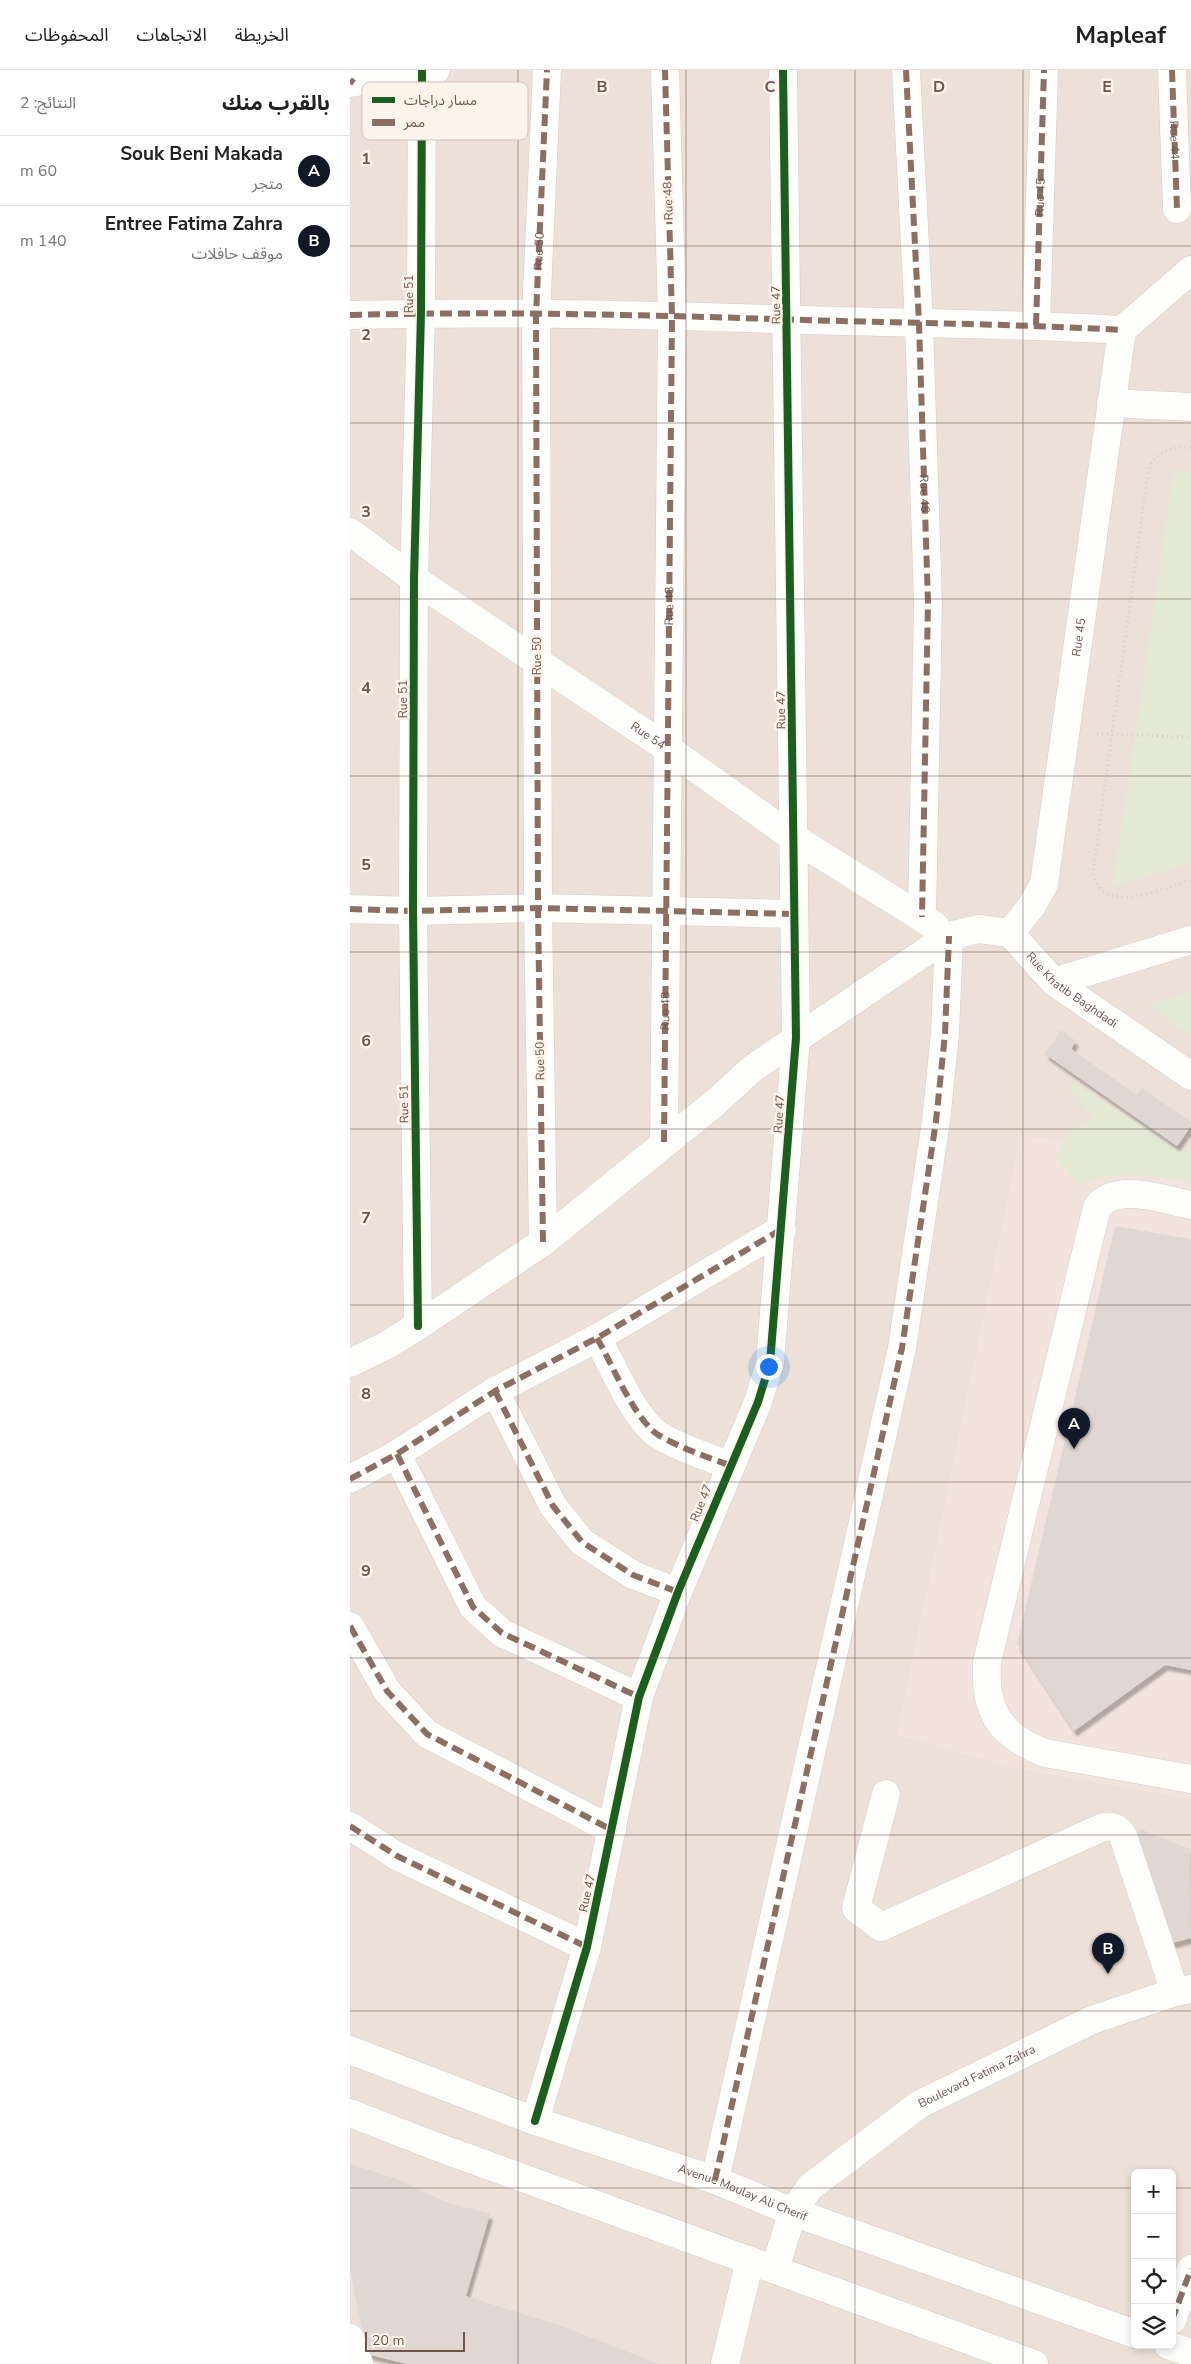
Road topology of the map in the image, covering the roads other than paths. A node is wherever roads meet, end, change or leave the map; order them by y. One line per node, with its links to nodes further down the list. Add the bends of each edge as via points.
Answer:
1 (547, 70): 13 (street, Rue 50)
2 (665, 70): 15 (street, Rue 48)
3 (783, 70): 16 (street, Rue 47)
4 (906, 70): 17 (street, Rue 46)
5 (1044, 70): 18 (street, Rue 45)
6 (1172, 70): 10 (street, Rue 44)
7 (429, 71): 8 (street)
8 (351, 82)
9 (427, 140): 12 (street, Rue 51)
10 (1177, 209)
11 (1191, 270): 19 (street)
12 (421, 313): 13 (street); 14 (street); 23 (street, Rue 51)
13 (536, 315): 15 (street); 24 (street, Rue 50)
14 (350, 316)
15 (672, 316): 16 (street); 25 (street, Rue 48)
16 (787, 319): 17 (street); 26 (street, Rue 47)
17 (919, 323): 18 (street); 32 (street, Rue 46, via 928,603)
18 (1036, 326): 19 (street)
19 (1122, 330): 20 (street, Rue 45)
20 (1111, 404): 21 (street); 33 (street, Rue 45, via 1044,884)
21 (1191, 407)
22 (350, 532): 23 (street, Rue 54)
23 (414, 579): 24 (street, Rue 54); 29 (street, Rue 51)
24 (537, 660): 25 (street, Rue 54); 27 (street, Rue 50)
25 (667, 748): 26 (street, Rue 54); 30 (street, Rue 48)
26 (794, 838): 31 (street, Rue 47); 32 (street, Rue 54)
27 (538, 908): 29 (street); 30 (street); 42 (street, Rue 50)
28 (350, 909): 29 (street)
29 (413, 911): 43 (street, Rue 51)
30 (667, 912): 31 (street); 39 (street, Rue 48)
31 (794, 914): 37 (street, Rue 47)
32 (922, 917): 34 (street, Rue 54)
33 (1010, 934): 34 (street, via 979,928); 36 (street, Rue Khatib Baghdadi)
34 (949, 936): 37 (street); 62 (street, via 945,1034 936,1121 902,1348)
35 (1191, 940): 36 (street)
36 (1054, 982): 38 (street, Rue Khatib Baghdadi)
37 (796, 1038): 39 (street); 41 (street, Rue 47)
38 (1191, 1076)
39 (664, 1142): 42 (street)
40 (1191, 1205): 53 (street, via 1117,1194 1102,1200 1097,1207 989,1652 986,1685 992,1709 1005,1729 1023,1744 1045,1753)
41 (782, 1230): 44 (street); 48 (street, Rue 47, via 770,1363 758,1402)
42 (543, 1242): 43 (street)
43 (418, 1326): 45 (street)
44 (597, 1338): 46 (street); 48 (street, via 633,1403 653,1431)
45 (350, 1363)
46 (495, 1391): 47 (street); 50 (street, via 553,1506 582,1542 633,1575)
47 (397, 1454): 49 (street); 52 (street, via 473,1607 502,1633)
48 (729, 1465): 50 (street, Rue 47)
49 (350, 1479)
50 (678, 1592): 52 (street, Rue 47)
51 (350, 1626): 56 (street, via 387,1691 427,1734)
52 (639, 1697): 56 (street, Rue 47)
53 (1191, 1779)
54 (886, 1794): 58 (street, via 856,1908 881,1927 1111,1826 1123,1836)
55 (350, 1826): 57 (street, via 397,1856)
56 (612, 1830): 57 (street, Rue 47)
57 (587, 1947): 61 (street, Rue 47)
58 (1183, 1991): 63 (street, Boulevard Fatima Zahra, via 1092,2020 920,2104 810,2187)
59 (350, 2050): 61 (street, Avenue Moulay Ali Cherif)
60 (350, 2113): 64 (street)
61 (535, 2121): 62 (street, Avenue Moulay Ali Cherif)
62 (715, 2180): 63 (street, Avenue Moulay Ali Cherif)
63 (793, 2212): 64 (street, Boulevard Fatima Zahra); 67 (street, Avenue Moulay Ali Cherif)
64 (762, 2264): 72 (street, Boulevard Fatima Zahra); 73 (street)
65 (1191, 2269): 66 (street)
66 (1176, 2309)
67 (1131, 2333)
68 (350, 2338): 71 (street)
69 (1176, 2348): 70 (street)
70 (1191, 2353)
71 (359, 2364)
72 (725, 2364)
73 (1034, 2364)

